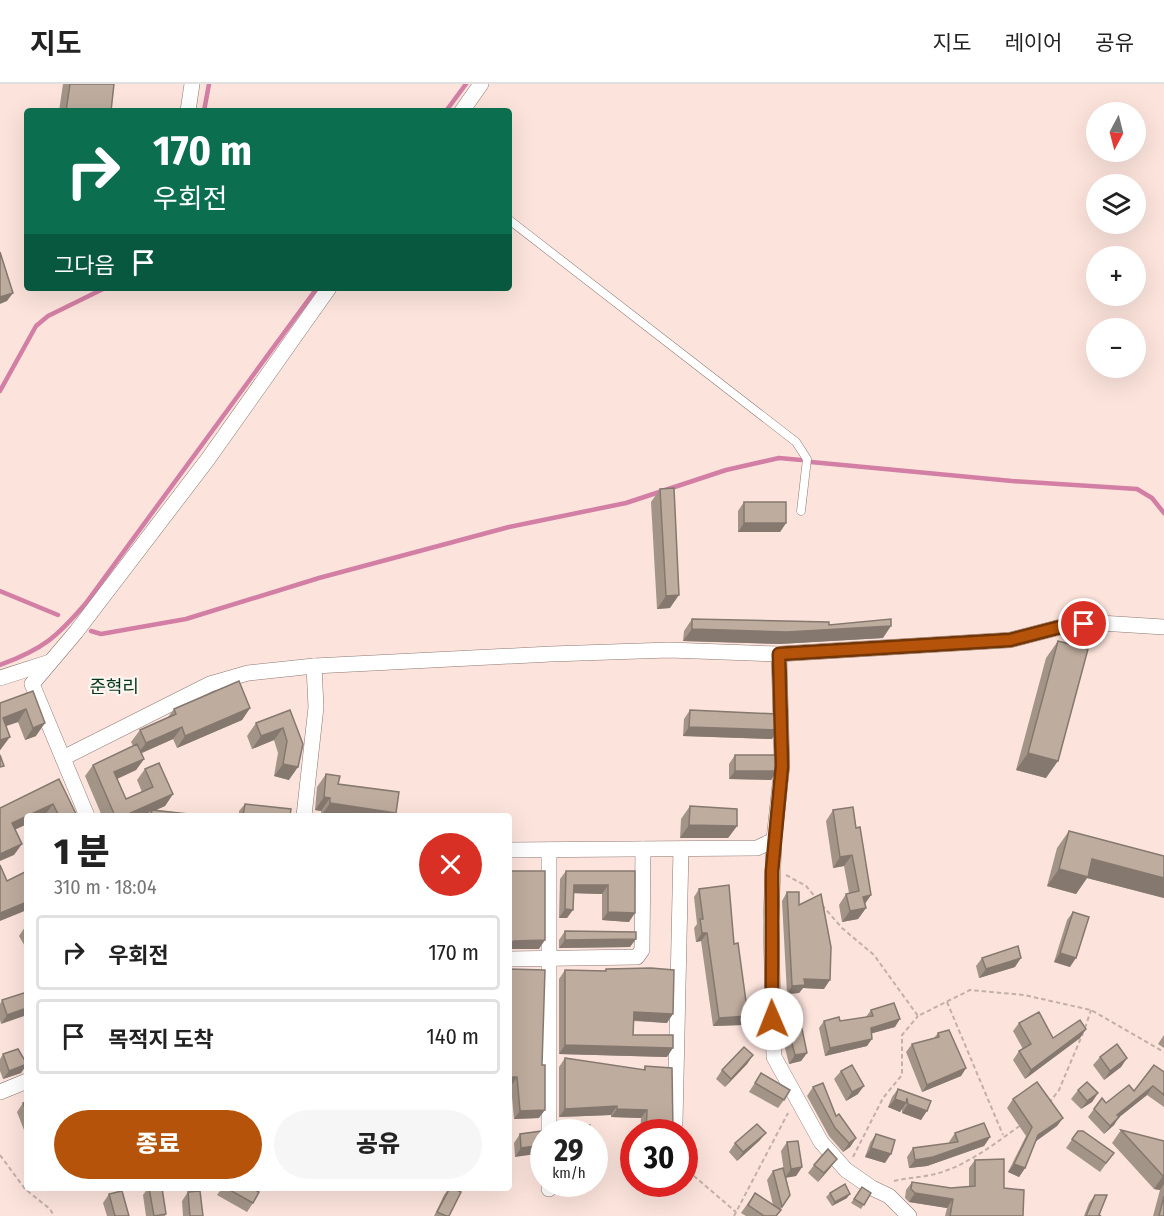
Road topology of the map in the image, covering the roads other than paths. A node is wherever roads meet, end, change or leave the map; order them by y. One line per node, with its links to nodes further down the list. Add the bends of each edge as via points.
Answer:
1 (192, 84): 3 (street)
2 (481, 84): 4 (street)
3 (188, 108)
4 (464, 108)
5 (512, 222): 7 (lane, via 796,442 807,459)
6 (327, 291): 10 (street, via 208,459)
7 (801, 511)
8 (1164, 627): 9 (street, via 1068,625 1010,640)
9 (779, 654): 11 (street, via 669,650); 16 (street, via 782,766)
10 (50, 662): 12 (street); 13 (street, via 32,684)
11 (314, 666): 13 (street, via 248,674 210,684); 15 (street, via 316,708)
12 (0, 678)
13 (63, 758): 14 (street)
14 (86, 813)
15 (304, 813)
16 (774, 840): 18 (street, via 757,848); 27 (street, via 774,1057 821,1142 846,1170 889,1196)
17 (643, 849): 18 (street); 20 (street); 22 (street, via 642,950 637,957)
18 (681, 849): 26 (street)
19 (512, 850): 20 (street)
20 (549, 850): 22 (street)
21 (512, 959): 22 (street)
22 (549, 959): 25 (street)
23 (24, 1082): 24 (street)
24 (0, 1092)
25 (549, 1119)
26 (675, 1119)
27 (909, 1216)

